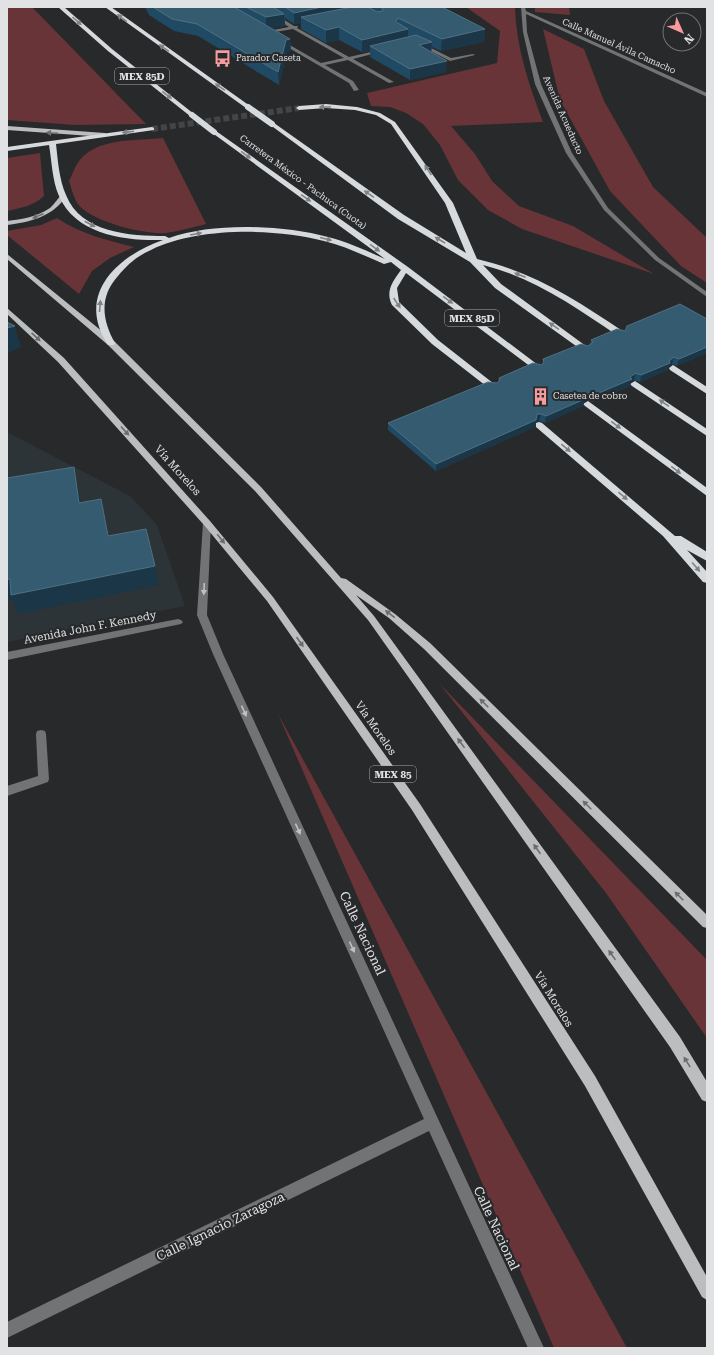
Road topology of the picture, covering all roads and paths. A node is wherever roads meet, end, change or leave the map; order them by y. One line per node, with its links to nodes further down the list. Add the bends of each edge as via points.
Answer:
1 (60, 7): 28 (highway, Carretera México - Pachuca (Cuota) / MEX 85D, one-way to 28, bridge, via 214,132)
2 (108, 7): 27 (highway, MEX 85D, one-way to 2, bridge, via 401,216)
3 (262, 7): 6 (street)
4 (523, 9): 16 (street, Calle Manuel Ávila Camacho); 29 (street, Avenida Acueducto, via 525,32 538,84 574,160 606,209 657,259)
5 (301, 26): 6 (street)
6 (294, 28): 8 (street); 12 (street)
7 (258, 29): 8 (street)
8 (265, 33): 13 (street)
9 (411, 41): 11 (street, via 450,60)
10 (389, 48): 12 (street)
11 (473, 54)
12 (347, 58): 13 (street); 14 (street)
13 (320, 64): 15 (street, via 351,82)
14 (391, 82)
15 (356, 90)
16 (707, 95)
17 (299, 108): 27 (highway, one-way to 17, via 449,203 393,123 378,114 355,108)
18 (7, 128): 20 (main road, one-way to 18)
19 (152, 130): 20 (highway, one-way to 20)
20 (104, 135): 21 (highway)
21 (52, 143): 22 (highway); 23 (highway)
22 (7, 149)
23 (63, 196): 24 (main road, one-way to 24, via 56,206 42,215); 25 (highway, one-way to 25, via 78,216 103,230 142,238)
24 (7, 223)
25 (178, 238): 28 (highway, one-way to 28, via 201,233 240,230 317,237 339,242); 32 (highway, one-way to 25, via 103,331 99,308 110,278 123,264 140,252)
26 (7, 256): 32 (main road)
27 (473, 260): 31 (highway, one-way to 27, via 556,291 512,272); 33 (highway, MEX 85D, one-way to 27, via 498,286)
28 (405, 269): 34 (highway, Carretera México - Pachuca (Cuota) / MEX 85D, one-way to 34); 37 (highway, one-way to 37, via 393,286 395,303 435,342)
29 (707, 295)
30 (7, 310): 43 (main road, Vía Morelos / MEX 85, one-way to 43, via 61,360)
31 (621, 334)
32 (111, 342): 46 (main road, via 258,489)
33 (586, 349)
34 (538, 368)
35 (673, 368): 38 (highway)
36 (636, 384): 41 (highway, one-way to 36)
37 (493, 387)
38 (707, 391)
39 (588, 404): 42 (highway, one-way to 42)
40 (539, 426): 44 (highway, one-way to 44)
41 (707, 434)
42 (707, 493)
43 (207, 523): 54 (street, Calle Nacional, one-way to 54, via 202,616); 55 (main road, Vía Morelos / MEX 85, one-way to 55, via 270,599 416,807 590,1081)
44 (667, 534): 45 (highway); 47 (highway, one-way to 47)
45 (707, 558)
46 (332, 574): 52 (main road, one-way to 46, via 427,646 363,594); 53 (main road, one-way to 46, via 675,1042 490,783 371,618)
47 (707, 579)
48 (178, 622): 49 (street, Avenida John F. Kennedy)
49 (7, 656)
50 (40, 734): 51 (street, via 44,780)
51 (7, 791)
52 (707, 924)
53 (707, 1095)
54 (432, 1122): 56 (street, Calle Ignacio Zaragoza); 57 (street, Calle Nacional)
55 (707, 1292)
56 (7, 1330)
57 (536, 1348)

